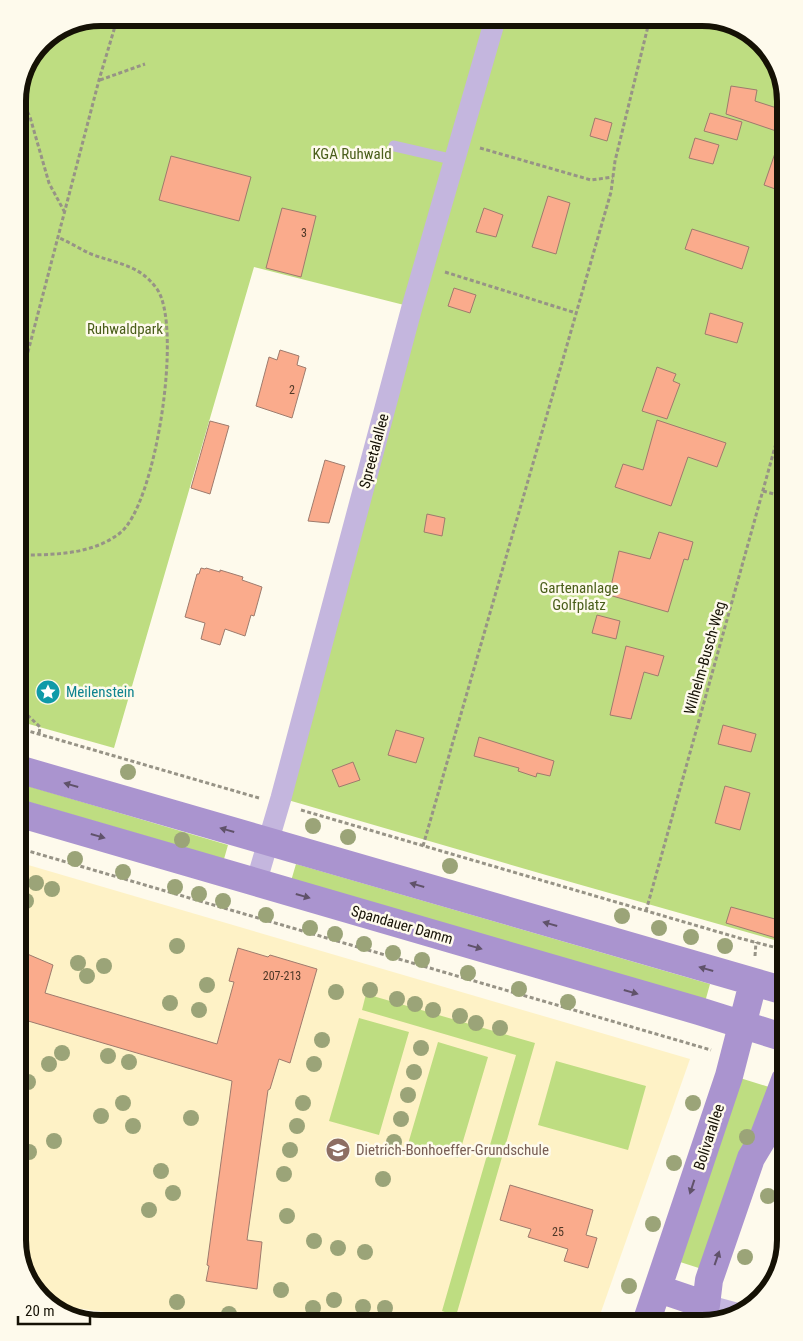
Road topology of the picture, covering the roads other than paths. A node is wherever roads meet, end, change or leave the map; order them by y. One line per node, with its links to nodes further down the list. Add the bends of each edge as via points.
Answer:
1 (493, 26): 3 (street, Spreetalallee)
2 (394, 146): 3 (lane)
3 (458, 151): 6 (street, Spreetalallee)
4 (26, 771): 6 (main road, one-way to 4)
5 (26, 815): 7 (main road, Spandauer Damm, one-way to 7)
6 (268, 842): 7 (street, Spreetalallee); 8 (main road, one-way to 6)
7 (256, 882): 10 (main road, Spandauer Damm, one-way to 10)
8 (753, 983): 9 (main road); 10 (main road, Bolivarallee)
9 (777, 989)
10 (742, 1025): 11 (main road, Spandauer Damm); 13 (main road, Bolivarallee, one-way to 13, via 729,1076)
11 (777, 1035)
12 (777, 1103): 14 (main road, one-way to 12, via 709,1280 751,1158)
13 (659, 1289): 14 (main road); 15 (main road, Bolivarallee)
14 (702, 1314)
15 (649, 1315)

